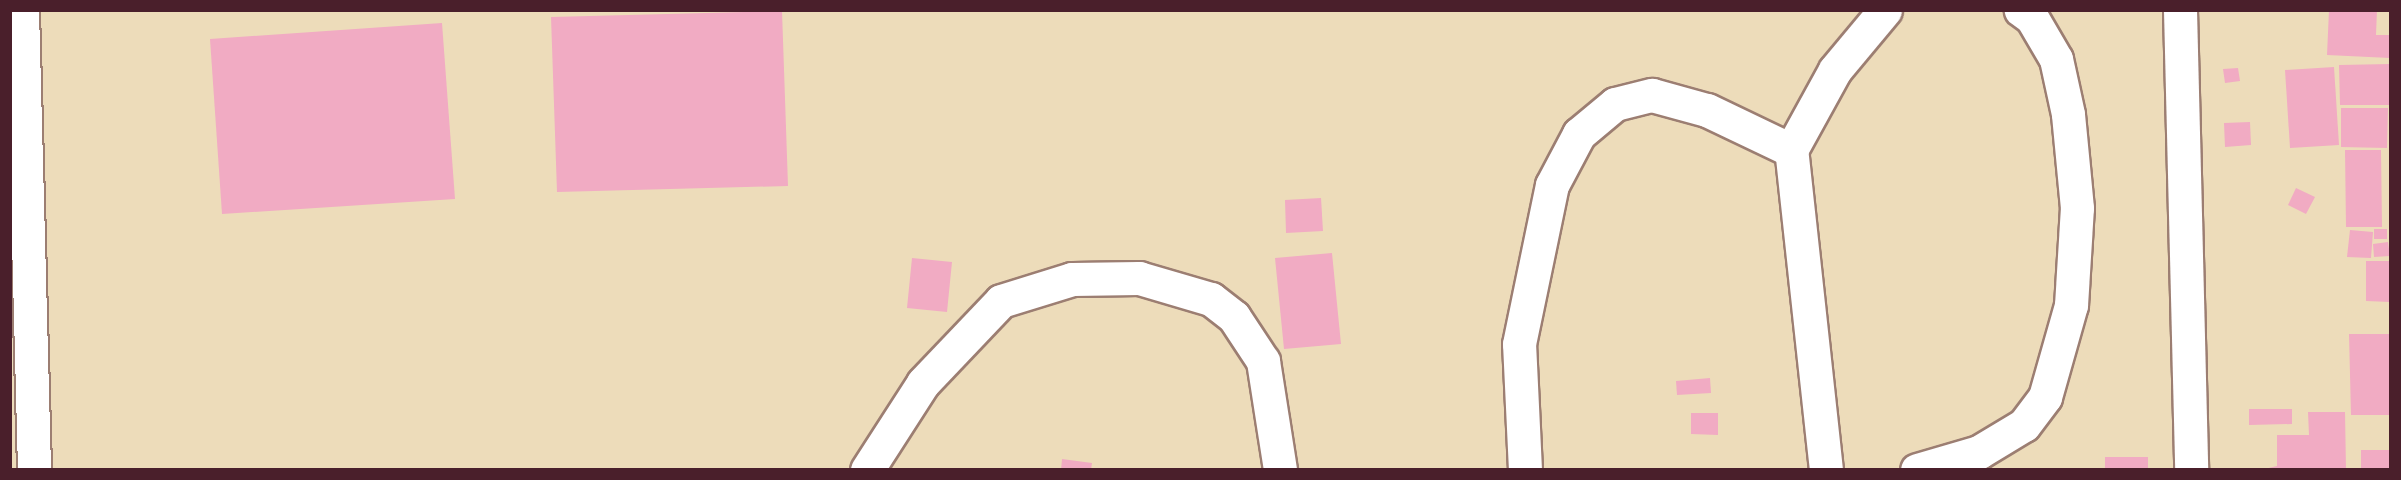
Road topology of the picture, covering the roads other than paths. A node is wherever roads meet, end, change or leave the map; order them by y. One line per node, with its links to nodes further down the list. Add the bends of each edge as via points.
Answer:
1 (22, 10): 6 (street)
2 (1884, 10): 5 (street, via 1835,70)
3 (2021, 10): 11 (street, via 2032,18 2056,59 2068,114 2077,208 2071,304 2045,397 2024,425 1979,452)
4 (2180, 10): 12 (street)
5 (1791, 150): 9 (street, via 1707,110 1652,95 1615,104 1579,134 1552,186 1519,344); 10 (street)
6 (34, 470)
7 (867, 470): 8 (street, via 923,383 1001,301 1072,279 1139,278 1211,299 1234,317 1263,361 1278,426)
8 (1280, 470)
9 (1525, 470)
10 (1826, 470)
11 (1917, 470)
12 (2191, 470)

